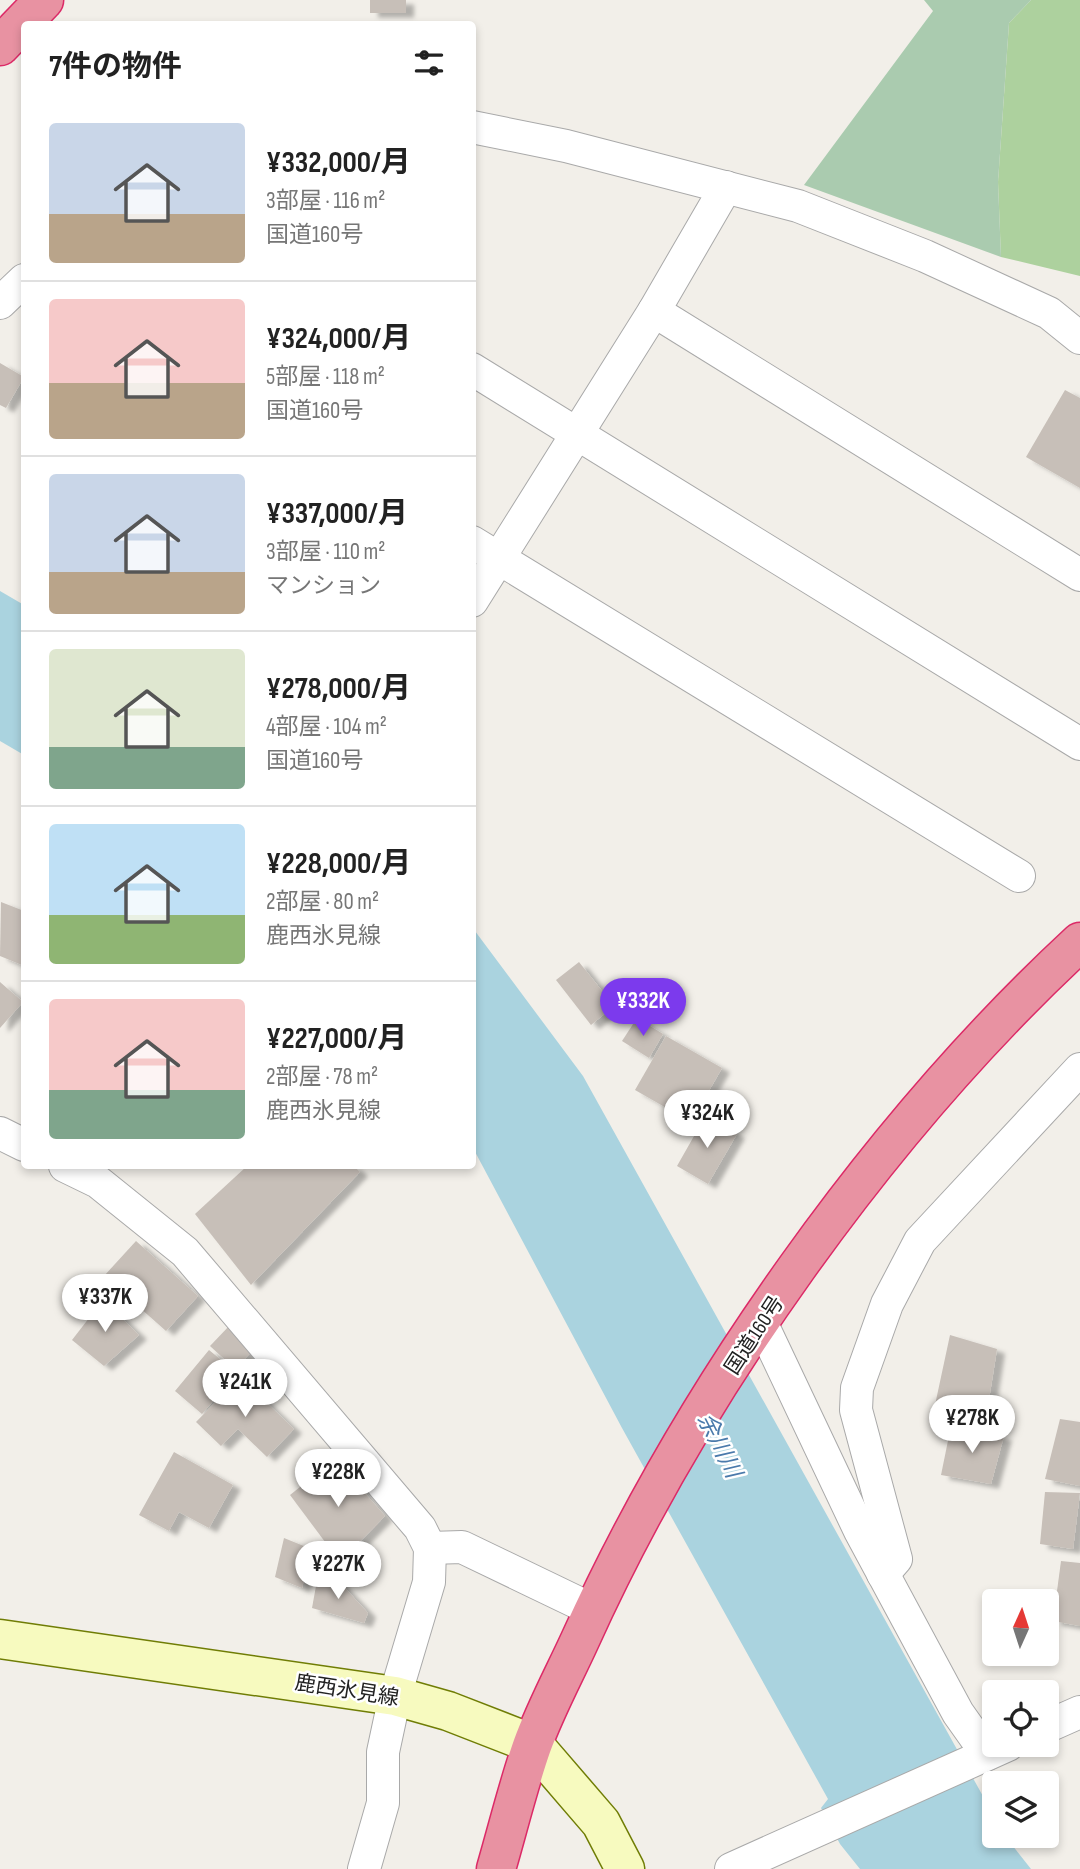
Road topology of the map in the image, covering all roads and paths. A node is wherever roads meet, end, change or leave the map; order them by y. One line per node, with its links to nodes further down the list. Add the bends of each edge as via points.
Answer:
1 (44, 0): 2 (highway)
2 (24, 21)
3 (21, 24): 4 (highway)
4 (0, 46)
5 (476, 128): 6 (street)
6 (726, 187): 9 (street); 10 (street, via 798,206 925,256 1049,313)
7 (21, 282): 8 (street)
8 (0, 303)
9 (654, 311): 12 (street); 15 (street)
10 (1080, 338)
11 (476, 371): 12 (street)
12 (577, 434): 14 (street); 17 (street)
13 (476, 545): 14 (street)
14 (499, 559): 16 (street); 18 (street)
15 (1080, 575)
16 (476, 595)
17 (1080, 744)
18 (1019, 876)
19 (1080, 942): 24 (highway, 国道160号, via 942,1086 845,1204)
20 (1080, 1069): 26 (street, via 920,1241 887,1304 858,1388 856,1410 896,1559)
21 (0, 1133): 22 (street)
22 (21, 1144)
23 (71, 1169): 25 (street, via 98,1182 185,1252 420,1528)
24 (761, 1322): 26 (street); 27 (highway, 国道160号, via 659,1483)
25 (430, 1548): 27 (street, via 462,1547); 29 (street, via 429,1582)
26 (883, 1574): 32 (street, via 958,1713)
27 (593, 1610): 33 (highway, 国道160号)
28 (0, 1639): 29 (main road, 鹿西氷見線)
29 (395, 1696): 33 (main road, 鹿西氷見線); 35 (street, via 383,1752 383,1803)
30 (1080, 1712): 31 (street)
31 (1059, 1721)
32 (982, 1735)
33 (533, 1744): 36 (highway, 国道160号); 37 (main road, 鹿西氷見線, via 601,1823)
34 (982, 1757): 38 (street)
35 (364, 1869)
36 (496, 1869)
37 (625, 1869)
38 (731, 1869)

